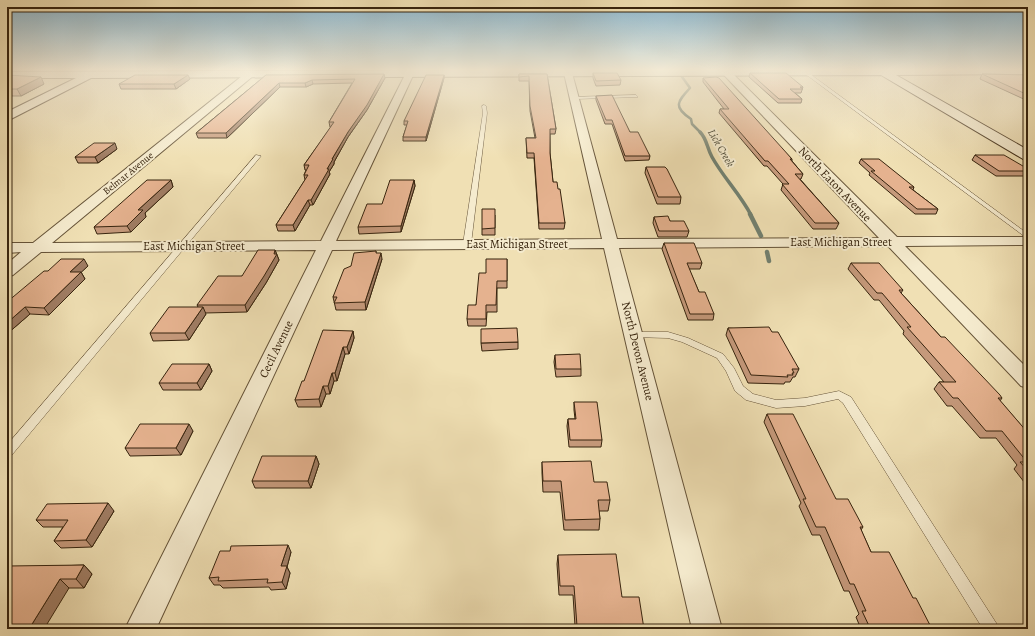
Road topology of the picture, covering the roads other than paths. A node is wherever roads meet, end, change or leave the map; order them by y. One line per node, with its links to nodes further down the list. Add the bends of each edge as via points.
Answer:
1 (575, 98): 16 (street, North Devon Avenue)
2 (43, 99): 9 (main road)
3 (220, 99): 20 (street, Belmar Avenue)
4 (398, 99): 18 (street, Cecil Avenue)
5 (752, 99): 14 (street, North Eaton Avenue)
6 (841, 99): 12 (lane)
7 (929, 99): 11 (main road)
8 (484, 106): 15 (lane)
9 (7, 117)
10 (258, 156): 17 (lane)
11 (1028, 156)
12 (1028, 237)
13 (1028, 240): 14 (street, East Michigan Street)
14 (892, 241): 16 (street, East Michigan Street); 23 (street, North Eaton Avenue)
15 (467, 244): 16 (street, East Michigan Street); 18 (street, East Michigan Street)
16 (611, 244): 22 (street, North Devon Avenue)
17 (182, 246): 18 (street, East Michigan Street); 20 (street, East Michigan Street); 24 (lane)
18 (326, 246): 25 (street, Cecil Avenue)
19 (7, 248): 20 (street, East Michigan Street)
20 (36, 248): 21 (street, Belmar Avenue)
21 (7, 272)
22 (634, 335): 26 (street, North Devon Avenue); 27 (lane, via 668,335 720,356 739,388 750,397 776,404 805,402 839,395 847,400)
23 (1028, 381)
24 (7, 453)
25 (140, 629)
26 (707, 629)
27 (992, 629)

